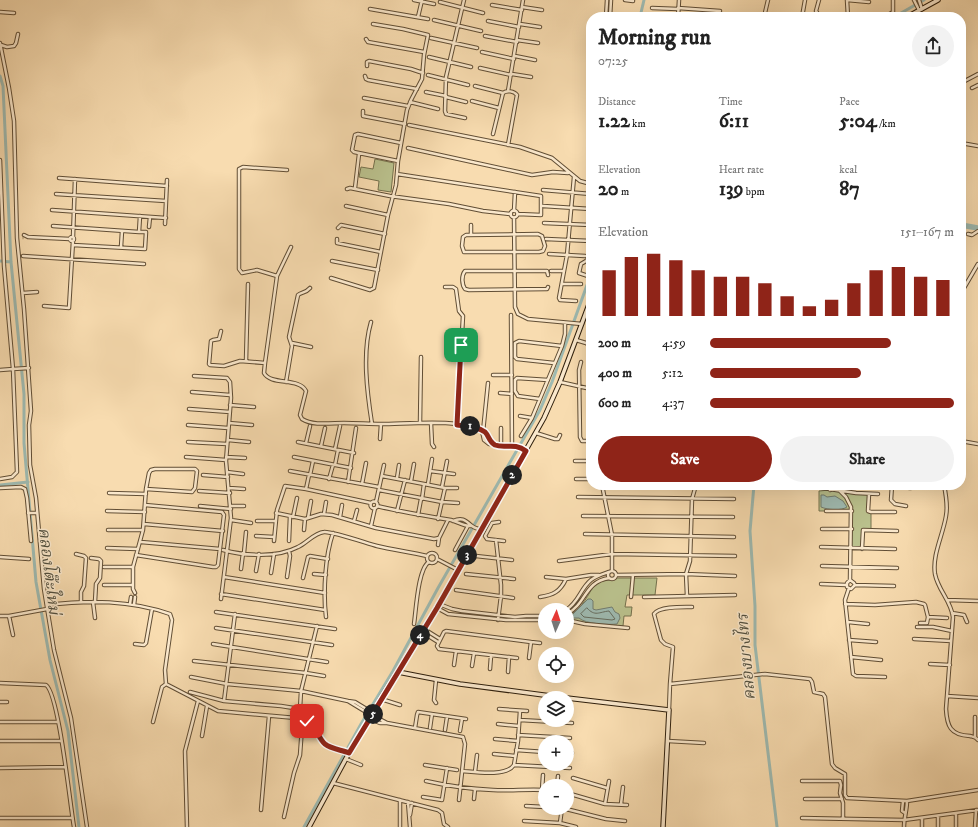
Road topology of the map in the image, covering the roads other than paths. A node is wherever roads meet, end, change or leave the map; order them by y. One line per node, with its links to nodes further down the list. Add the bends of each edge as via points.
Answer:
1 (414, 0): 13 (street)
2 (464, 0): 21 (street)
3 (523, 0): 26 (street)
4 (607, 0): 31 (street)
5 (611, 0): 32 (street)
6 (625, 0): 14 (street)
7 (678, 0): 23 (street)
8 (768, 0): 34 (street)
9 (805, 0): 35 (street)
10 (819, 0): 29 (street)
11 (893, 0): 37 (street)
12 (938, 0): 24 (street)
13 (422, 1): 19 (street); 41 (street)
14 (633, 1)
15 (915, 1): 24 (street)
16 (919, 1): 24 (street)
17 (440, 2): 21 (street)
18 (869, 2): 36 (street, via 847,0)
19 (434, 4)
20 (492, 5): 26 (street)
21 (462, 8): 40 (street); 46 (street)
22 (652, 8): 23 (street)
23 (678, 8): 28 (street); 33 (street)
24 (920, 8): 38 (street)
25 (370, 9): 41 (street)
26 (522, 9): 27 (street); 47 (street)
27 (542, 10)
28 (720, 11)
29 (816, 11)
30 (0, 12): 39 (street)
31 (606, 12)
32 (610, 12)
33 (678, 12)
34 (765, 12)
35 (803, 12)
36 (848, 12)
37 (894, 12)
38 (914, 12)
39 (14, 13)
40 (483, 13)
41 (418, 17): 42 (street)
42 (428, 18)
43 (434, 20): 46 (street)
44 (488, 21): 47 (street)
45 (373, 24): 59 (street, via 428,35)
46 (458, 25): 49 (street); 55 (street)
47 (520, 25): 48 (street); 54 (street)
48 (540, 27)
49 (481, 31)
50 (18, 34): 57 (street, via 14,46)
51 (485, 36): 54 (street)
52 (431, 38): 55 (street)
53 (366, 39): 59 (street, via 368,42)
54 (517, 41): 56 (street); 62 (street)
55 (454, 43): 58 (street); 64 (street)
56 (538, 43)
57 (0, 44): 65 (street)
58 (477, 48)
59 (424, 52): 69 (street)
60 (482, 52): 62 (street)
61 (429, 57): 64 (street)
62 (514, 57): 63 (street); 70 (street)
63 (535, 60)
64 (450, 62): 67 (street); 75 (street)
65 (2, 63): 157 (street, via 14,121)
66 (367, 66): 69 (street, via 369,61)
67 (471, 67)
68 (480, 68): 70 (street)
69 (423, 73): 81 (street)
70 (511, 74): 74 (street); 82 (street)
71 (978, 74): 76 (street)
72 (428, 75): 75 (street)
73 (365, 76): 81 (street, via 368,80)
74 (531, 77)
75 (446, 80): 77 (street); 85 (street)
76 (966, 80)
77 (468, 85)
78 (978, 85): 80 (street)
79 (475, 86): 84 (street)
80 (972, 88)
81 (417, 89): 88 (street)
82 (508, 91): 84 (street); 100 (street, via 517,95)
83 (426, 92): 85 (street)
84 (503, 93): 91 (street)
85 (446, 96): 89 (street); 94 (street, via 446,114)
86 (364, 98): 90 (street)
87 (472, 101): 91 (street)
88 (410, 102): 90 (street); 92 (street)
89 (466, 102)
90 (408, 106): 95 (street)
91 (499, 108): 97 (street)
92 (438, 109)
93 (363, 110): 95 (street, via 363,116)
94 (465, 118)
95 (405, 124): 98 (street)
96 (409, 125): 100 (street)
97 (493, 134)
98 (401, 143): 103 (street, via 358,134 355,135 352,150); 105 (street)
99 (966, 144): 101 (street)
100 (508, 145): 107 (street, via 552,158)
101 (978, 146)
102 (408, 148): 107 (street, via 532,175)
103 (359, 154): 105 (street); 116 (street)
104 (0, 160): 110 (street)
105 (398, 161): 108 (street)
106 (287, 170): 183 (street, via 243,167 239,169 240,272 257,270)
107 (568, 173): 109 (street)
108 (397, 174): 119 (street); 124 (street)
109 (574, 176): 114 (street); 120 (street)
110 (0, 178): 137 (street)
111 (59, 178): 112 (street)
112 (75, 179): 115 (street); 123 (street)
113 (167, 180): 115 (street)
114 (586, 183)
115 (167, 186): 125 (street)
116 (355, 188): 117 (street); 124 (street)
117 (347, 190)
118 (543, 190): 120 (street)
119 (514, 192): 132 (street); 134 (street, via 539,195 541,198 541,215)
120 (572, 193): 122 (street); 128 (street)
121 (56, 194): 123 (street)
122 (586, 194)
123 (75, 196): 125 (street); 131 (street)
124 (393, 196): 133 (street); 135 (street)
125 (166, 201): 139 (street)
126 (346, 206): 135 (street)
127 (544, 206): 128 (street)
128 (571, 208): 129 (street); 143 (street)
129 (586, 209)
130 (52, 210): 131 (street)
131 (74, 211): 136 (street); 148 (street)
132 (514, 211): 133 (street); 134 (street)
133 (511, 214): 140 (street)
134 (518, 214): 140 (street)
135 (388, 215): 153 (street)
136 (140, 216): 138 (street); 152 (street)
137 (1, 217): 174 (street)
138 (150, 217): 139 (street); 147 (street)
139 (166, 218): 142 (street)
140 (514, 218): 154 (street)
141 (544, 223): 143 (street)
142 (165, 224)
143 (570, 224): 145 (street); 161 (street)
144 (471, 225): 156 (street)
145 (586, 225)
146 (53, 226): 148 (street)
147 (149, 227)
148 (73, 228): 151 (street); 160 (street)
149 (338, 228): 153 (street, via 341,225)
150 (978, 230): 155 (street)
151 (122, 231): 152 (street); 164 (street)
152 (139, 232): 164 (street, via 146,232 145,249)
153 (385, 234): 165 (street)
154 (514, 234): 156 (street); 166 (street); 166 (street, via 540,234 545,246 543,251 539,252)
155 (968, 234)
156 (471, 235): 166 (street, via 463,236 464,252)
157 (17, 237): 160 (street); 195 (street)
158 (546, 238): 161 (street)
159 (337, 239): 165 (street, via 337,243)
160 (72, 240): 164 (street); 171 (street)
161 (568, 240): 162 (street); 168 (street)
162 (586, 241)
163 (290, 247): 183 (street)
164 (121, 248)
165 (381, 252): 178 (street)
166 (514, 252): 179 (street)
167 (549, 254): 168 (street)
168 (567, 255): 170 (street); 181 (street)
169 (23, 256): 171 (street)
170 (584, 256)
171 (72, 260): 175 (street); 197 (street, via 69,308)
172 (332, 261): 178 (street)
173 (586, 261): 184 (street, via 581,264 579,273)
174 (4, 264): 177 (street); 215 (street)
175 (144, 264)
176 (978, 264): 189 (street)
177 (0, 265)
178 (378, 270): 185 (street, via 372,290)
179 (514, 271): 182 (street, via 546,271); 193 (street); 193 (street, via 465,271 463,285 465,289)
180 (551, 271): 181 (street)
181 (564, 271): 187 (street)
182 (548, 275)
183 (277, 276): 212 (street)
184 (586, 276)
185 (330, 278)
186 (248, 284): 210 (street)
187 (562, 284): 188 (street); 196 (street, via 560,300)
188 (581, 284)
189 (966, 284)
190 (445, 287): 244 (street, via 456,289 459,311 463,318)
191 (548, 287): 193 (street)
192 (310, 288): 205 (street, via 298,296 289,337)
193 (515, 290): 201 (street, via 515,307 523,318)
194 (37, 292): 195 (street)
195 (23, 293): 214 (street)
196 (576, 301)
197 (44, 306)
198 (586, 312): 202 (street)
199 (511, 315): 218 (street)
200 (371, 322): 240 (street, via 366,348)
201 (565, 323): 202 (street); 207 (street)
202 (580, 324): 204 (street)
203 (221, 331): 210 (street, via 219,339 211,341 209,364 224,366)
204 (576, 340): 206 (street); 222 (street)
205 (292, 343): 208 (street); 221 (street)
206 (586, 343)
207 (562, 346): 213 (street); 213 (street, via 520,341 515,344 517,359)
208 (311, 347)
209 (421, 357): 238 (street)
210 (246, 361): 212 (street)
211 (581, 362): 224 (street)
212 (264, 363): 221 (street, via 266,376)
213 (554, 363): 220 (street)
214 (28, 368): 215 (street); 356 (street, via 31,411 30,465)
215 (14, 369): 216 (street); 297 (street, via 17,472 12,477)
216 (0, 370)
217 (493, 375): 218 (street)
218 (512, 375): 228 (street)
219 (194, 376): 229 (street, via 229,379)
220 (548, 380): 230 (street); 230 (street, via 515,380 515,391 518,396)
221 (286, 382): 240 (street, via 299,385 306,391 300,415 304,420)
222 (560, 382): 224 (street); 252 (street)
223 (488, 383): 251 (street)
224 (579, 386): 225 (street); 256 (street, via 580,437)
225 (586, 388)
226 (192, 392): 229 (street)
227 (500, 394): 228 (street)
228 (512, 394): 266 (street)
229 (230, 395): 231 (street)
230 (540, 399): 236 (street)
231 (230, 405): 232 (street); 234 (street)
232 (254, 407)
233 (190, 409): 234 (street)
234 (230, 412): 237 (street)
235 (520, 416): 236 (street)
236 (532, 418): 254 (street)
237 (229, 423): 243 (street); 247 (street)
238 (420, 423): 239 (street); 241 (street)
239 (431, 423): 244 (street); 267 (street)
240 (372, 424): 241 (street)
241 (381, 424): 255 (street)
242 (188, 425): 247 (street)
243 (252, 425)
244 (457, 425): 251 (street)
245 (310, 426): 262 (street)
246 (340, 426): 268 (street)
247 (228, 428): 258 (street)
248 (325, 428): 265 (street)
249 (356, 428): 270 (street)
250 (501, 428): 264 (street)
251 (483, 431): 264 (street, via 491,442)
252 (536, 432): 253 (street, via 555,439); 269 (street)
253 (560, 435)
254 (521, 436)
255 (380, 440)
256 (586, 440)
257 (188, 442): 258 (street)
258 (227, 442): 259 (street); 273 (street)
259 (249, 442)
260 (298, 442): 262 (street)
261 (966, 442): 263 (street)
262 (306, 443): 265 (street)
263 (978, 444)
264 (501, 445): 266 (street)
265 (321, 446): 268 (street)
266 (512, 446): 269 (street)
267 (434, 447)
268 (336, 449): 270 (street); 282 (street)
269 (525, 450): 383 (street)
270 (354, 453): 285 (street)
271 (294, 457): 276 (street)
272 (186, 458): 273 (street)
273 (226, 458): 274 (street); 288 (street)
274 (245, 458)
275 (432, 459): 287 (street)
276 (313, 461): 282 (street); 292 (street)
277 (447, 461): 289 (street)
278 (575, 461): 279 (street)
279 (586, 461)
280 (366, 463): 304 (street)
281 (414, 464): 302 (street)
282 (334, 465): 285 (street); 298 (street)
283 (384, 465): 294 (street)
284 (399, 465): 296 (street)
285 (350, 468): 303 (street)
286 (290, 471): 292 (street)
287 (430, 471): 289 (street); 305 (street)
288 (227, 472): 290 (street); 295 (street)
289 (445, 473): 291 (street); 306 (street)
290 (243, 474)
291 (454, 474)
292 (310, 475): 298 (street); 314 (street)
293 (203, 476): 295 (street)
294 (382, 476): 296 (street); 309 (street)
295 (228, 477): 308 (street)
296 (396, 478): 301 (street)
297 (0, 479)
298 (329, 479): 303 (street)
299 (576, 479): 300 (street)
300 (586, 479)
301 (405, 480): 302 (street); 327 (street)
302 (411, 481): 305 (street)
303 (348, 482): 304 (street)
304 (362, 484): 309 (street)
305 (426, 484): 306 (street); 332 (street)
306 (442, 486): 310 (street)
307 (0, 488): 355 (street, via 23,488)
308 (229, 488): 313 (street); 323 (street)
309 (379, 488): 327 (street); 336 (street)
310 (445, 488): 311 (street); 337 (street)
311 (457, 488)
312 (146, 489): 312 (street, via 192,492 197,471 151,470 148,473); 324 (street)
313 (244, 489)
314 (306, 489): 339 (street); 357 (street, via 285,486)
315 (603, 490): 329 (street)
316 (694, 490): 331 (street)
317 (830, 490): 321 (street)
318 (892, 490): 345 (street, via 891,500 895,504)
319 (945, 490): 480 (street, via 946,516 935,574)
320 (199, 491): 323 (street)
321 (840, 491): 325 (street); 352 (street)
322 (109, 493): 324 (street)
323 (230, 493): 343 (street)
324 (146, 494): 340 (street)
325 (869, 494): 326 (street); 354 (street, via 868,511)
326 (878, 494)
327 (401, 495): 332 (street); 350 (street)
328 (578, 497): 329 (street)
329 (605, 497): 331 (street); 362 (street)
330 (297, 498): 360 (street)
331 (692, 498): 333 (street); 364 (street)
332 (421, 499): 337 (street); 359 (street)
333 (734, 499)
334 (311, 501): 366 (street)
335 (326, 502): 358 (street)
336 (376, 502): 339 (street); 346 (street)
337 (442, 502): 338 (street); 367 (street)
338 (458, 502)
339 (371, 503): 346 (street, via 372,507)
340 (145, 505): 353 (street); 384 (street, via 219,511 224,515)
341 (342, 505): 363 (street)
342 (200, 506): 347 (street)
343 (231, 506): 344 (street); 347 (street)
344 (244, 506)
345 (906, 506)
346 (376, 507): 350 (street); 376 (street)
347 (231, 509): 368 (street)
348 (357, 510): 372 (street)
349 (107, 511): 353 (street)
350 (397, 511): 359 (street)
351 (826, 511): 352 (street)
352 (852, 511): 379 (street)
353 (145, 512): 375 (street)
354 (895, 512)
355 (29, 513): 356 (street); 396 (street)
356 (37, 513): 490 (street)
357 (276, 513): 360 (street); 371 (street)
358 (324, 514): 363 (street); 366 (street)
359 (418, 515): 367 (street)
360 (291, 516): 366 (street); 398 (street)
361 (583, 516): 362 (street)
362 (609, 516): 364 (street); 389 (street)
363 (340, 517): 372 (street)
364 (692, 517): 365 (street); 391 (street)
365 (733, 517)
366 (306, 519): 382 (street)
367 (438, 519): 369 (street)
368 (231, 520): 374 (street); 410 (street)
369 (448, 520): 377 (street); 394 (street)
370 (256, 521): 371 (street)
371 (275, 521): 392 (street)
372 (354, 521): 376 (street)
373 (499, 522): 395 (street, via 492,523 485,534 487,539)
374 (251, 523)
375 (144, 524): 381 (street); 384 (street)
376 (371, 526): 394 (street)
377 (471, 526): 383 (street); 409 (street)
378 (822, 529): 379 (street)
379 (852, 529): 404 (street)
380 (108, 530): 381 (street)
381 (143, 530): 400 (street)
382 (304, 530)
383 (481, 530): 437 (street)
384 (223, 531): 408 (street)
385 (897, 531): 406 (street, via 863,530)
386 (246, 532): 412 (street)
387 (333, 533): 411 (street, via 318,534); 419 (street, via 377,546); 424 (street)
388 (585, 534): 389 (street)
389 (612, 535): 391 (street); 417 (street)
390 (256, 536): 392 (street)
391 (691, 536): 393 (street); 418 (street)
392 (274, 537): 397 (street)
393 (734, 537)
394 (439, 538): 401 (street)
395 (496, 540): 399 (street); 427 (street)
396 (31, 541)
397 (274, 541)
398 (289, 541)
399 (504, 541)
400 (141, 542): 405 (street); 408 (street)
401 (438, 545)
402 (106, 548): 405 (street)
403 (821, 548): 404 (street)
404 (851, 548): 406 (street); 434 (street)
405 (138, 549): 414 (street)
406 (862, 549): 407 (street)
407 (895, 549)
408 (222, 550): 410 (street); 414 (street, via 216,567)
409 (455, 550)
410 (228, 551): 412 (street); 449 (street)
411 (289, 551): 416 (street); 450 (street)
412 (243, 553): 415 (street); 436 (street)
413 (76, 554): 481 (street, via 86,558)
414 (136, 554): 433 (street)
415 (259, 554): 416 (street); 438 (street)
416 (274, 554): 440 (street)
417 (612, 554): 418 (street); 429 (street); 439 (street)
418 (691, 555): 421 (street); 443 (street)
419 (427, 556): 426 (street, via 432,553); 430 (street)
420 (476, 556): 427 (street)
421 (735, 556)
422 (0, 557): 425 (street)
423 (91, 558): 482 (street, via 101,561)
424 (328, 558): 444 (street); 452 (street, via 312,555 308,557)
425 (30, 559)
426 (437, 559): 430 (street, via 435,563); 437 (street)
427 (498, 559): 428 (street); 453 (street)
428 (512, 560)
429 (559, 561)
430 (429, 562): 514 (street, via 421,572)
431 (822, 566): 434 (street)
432 (104, 567): 433 (street)
433 (133, 567): 463 (street)
434 (851, 567): 435 (street); 457 (street)
435 (897, 568)
436 (241, 569)
437 (456, 569): 486 (street)
438 (256, 571)
439 (611, 571): 445 (street); 446 (street); 454 (street)
440 (271, 573)
441 (314, 574): 444 (street)
442 (466, 574): 453 (street)
443 (686, 574): 447 (street); 448 (street); 472 (street)
444 (326, 575): 468 (street)
445 (600, 575): 455 (street); 484 (street, via 585,587)
446 (616, 575): 447 (street); 454 (street, via 614,579)
447 (633, 575): 476 (street)
448 (735, 576)
449 (224, 577): 468 (street); 469 (street)
450 (286, 577)
451 (546, 577): 455 (street)
452 (303, 578)
453 (500, 578): 456 (street); 471 (street)
454 (609, 578): 492 (street, via 594,583)
455 (566, 579): 475 (street, via 554,594)
456 (514, 580)
457 (850, 580): 460 (street); 461 (street)
458 (821, 584): 460 (street)
459 (104, 585): 463 (street)
460 (846, 585): 464 (street)
461 (855, 585): 462 (street); 464 (street)
462 (894, 586)
463 (133, 587): 466 (street); 467 (street)
464 (849, 588): 487 (street, via 845,595)
465 (456, 590): 471 (street)
466 (131, 593)
467 (135, 593)
468 (325, 593): 494 (street)
469 (221, 594): 479 (street); 494 (street)
470 (735, 595): 472 (street)
471 (501, 596): 478 (street); 503 (street)
472 (687, 596): 477 (street)
473 (131, 597): 485 (street)
474 (135, 597): 488 (street)
475 (540, 597)
476 (631, 597)
477 (644, 597)
478 (513, 598)
479 (221, 599)
480 (947, 600): 483 (street); 497 (street)
481 (81, 602): 482 (street); 490 (street)
482 (94, 602): 485 (street); 506 (street)
483 (978, 602)
484 (574, 603)
485 (130, 604): 488 (street)
486 (439, 604): 491 (street); 495 (street)
487 (845, 604): 505 (street, via 916,602 926,605); 511 (street)
488 (134, 605): 493 (street)
489 (692, 607): 564 (street, via 660,610 654,614 661,640 673,647)
490 (46, 608): 501 (street); 682 (street, via 71,718)
491 (437, 608): 499 (street, via 443,613); 522 (street)
492 (574, 608)
493 (152, 609): 533 (street, via 146,643); 562 (street, via 170,614 172,620 165,670)
494 (325, 610): 502 (street)
495 (455, 610): 499 (street); 503 (street)
496 (216, 612): 498 (street)
497 (952, 613): 512 (street, via 964,614); 523 (street)
498 (235, 614): 516 (street); 521 (street)
499 (455, 615): 508 (street)
500 (0, 616): 501 (street)
501 (9, 616): 524 (street)
502 (326, 616)
503 (499, 616): 504 (street); 508 (street)
504 (538, 616)
505 (928, 617): 507 (street); 513 (street, via 927,622)
506 (94, 618)
507 (947, 618)
508 (498, 620): 509 (street)
509 (538, 620)
510 (574, 622): 519 (street)
511 (848, 622): 515 (street); 527 (street)
512 (967, 622)
513 (920, 623)
514 (414, 624)
515 (868, 624)
516 (318, 626): 520 (street); 529 (street)
517 (917, 627): 523 (street)
518 (216, 628): 521 (street)
519 (628, 628)
520 (335, 629)
521 (233, 630): 529 (street); 536 (street)
522 (423, 630): 526 (street); 554 (street)
523 (952, 631): 528 (street)
524 (13, 635)
525 (914, 639): 528 (street)
526 (439, 640): 530 (street, via 446,631); 537 (street, via 438,648)
527 (849, 640): 531 (street); 541 (street)
528 (952, 641): 551 (street)
529 (313, 642): 535 (street); 544 (street)
530 (531, 642): 532 (street); 543 (street)
531 (876, 642)
532 (540, 643)
533 (135, 644)
534 (213, 644): 536 (street)
535 (332, 645)
536 (231, 647): 544 (street); 549 (street)
537 (456, 651): 538 (street); 550 (street)
538 (474, 653): 539 (street); 552 (street)
539 (491, 656): 540 (street); 553 (street)
540 (509, 657): 542 (street); 555 (street)
541 (851, 657): 545 (street); 559 (street, via 854,675)
542 (517, 658)
543 (529, 658)
544 (309, 659): 547 (street); 556 (street)
545 (881, 660)
546 (194, 661): 549 (street)
547 (327, 662)
548 (930, 664): 551 (street)
549 (229, 665): 556 (street); 563 (street)
550 (454, 665)
551 (950, 665): 568 (street)
552 (472, 666)
553 (490, 669)
554 (398, 672): 560 (street); 570 (street)
555 (508, 672)
556 (306, 673): 557 (street); 565 (street)
557 (324, 676)
558 (191, 677): 563 (street)
559 (885, 677)
560 (436, 680): 567 (street); 576 (street)
561 (0, 683): 596 (street, via 48,686)
562 (166, 684): 572 (street); 597 (street, via 162,687)
563 (227, 684): 565 (street); 573 (street)
564 (670, 684): 581 (street); 653 (street, via 765,675 810,679 813,690 825,697 832,764 845,774 845,797)
565 (302, 691): 579 (street); 586 (street, via 348,701)
566 (190, 692): 573 (street)
567 (538, 694)
568 (947, 696): 569 (street); 607 (street, via 947,723 950,728 958,735)
569 (978, 698)
570 (381, 699): 577 (street); 586 (street)
571 (574, 699): 581 (street)
572 (198, 701): 578 (street); 683 (street, via 186,751)
573 (224, 701): 579 (street)
574 (0, 702): 575 (street)
575 (7, 702)
576 (436, 703)
577 (400, 705)
578 (207, 706): 587 (street, via 223,712); 605 (street)
579 (300, 709): 584 (street)
580 (499, 709): 582 (street)
581 (670, 710): 613 (street)
582 (520, 711): 583 (street); 592 (street)
583 (527, 711)
584 (319, 712)
585 (432, 714): 588 (street); 600 (street, via 417,713); 601 (street)
586 (371, 715): 600 (street, via 387,723); 617 (street)
587 (269, 716): 593 (street); 662 (street)
588 (447, 716): 590 (street); 602 (street)
589 (975, 717): 607 (street)
590 (462, 719): 591 (street); 603 (street)
591 (466, 719)
592 (520, 720): 594 (street); 599 (street)
593 (307, 721): 617 (street, via 315,727 327,746); 670 (street, via 302,726 300,755)
594 (538, 721)
595 (0, 722): 596 (street)
596 (58, 722): 611 (street)
597 (153, 722)
598 (498, 724): 599 (street)
599 (519, 726): 604 (street)
600 (415, 728): 630 (street, via 463,737 465,744)
601 (430, 728)
602 (445, 730)
603 (460, 731)
604 (518, 735): 606 (street); 612 (street)
605 (202, 736)
606 (538, 736)
607 (975, 737): 609 (street)
608 (495, 739): 612 (street)
609 (978, 740)
610 (0, 741): 611 (street)
611 (61, 741): 626 (street)
612 (518, 741): 615 (street)
613 (668, 741): 614 (street); 689 (street)
614 (704, 743)
615 (516, 750): 616 (street); 620 (street)
616 (538, 752)
617 (348, 753): 621 (street)
618 (494, 754): 620 (street)
619 (476, 755): 631 (street)
620 (515, 756): 624 (street)
621 (346, 759): 622 (street); 638 (street)
622 (361, 765)
623 (425, 765): 628 (street)
624 (514, 765): 625 (street); 631 (street, via 504,772)
625 (538, 766)
626 (66, 767): 627 (street); 672 (street)
627 (0, 768)
628 (447, 768): 629 (street); 639 (street)
629 (457, 770)
630 (462, 771): 631 (street); 641 (street)
631 (475, 772)
632 (558, 776): 634 (street)
633 (573, 778): 642 (street)
634 (558, 779)
635 (426, 781): 639 (street)
636 (609, 781): 642 (street)
637 (802, 781): 650 (street, via 840,781)
638 (333, 783): 651 (street); 684 (street)
639 (445, 786): 641 (street); 647 (street, via 442,800)
640 (623, 787): 658 (street)
641 (460, 788): 643 (street); 652 (street)
642 (607, 788): 657 (street)
643 (475, 789): 644 (street); 648 (street)
644 (538, 790)
645 (978, 790): 654 (street)
646 (574, 795): 657 (street)
647 (423, 797)
648 (474, 799)
649 (805, 799): 650 (street)
650 (842, 799): 675 (street)
651 (400, 800): 655 (street); 685 (street)
652 (459, 800)
653 (903, 801): 654 (street); 666 (street)
654 (907, 801): 666 (street)
655 (408, 802): 656 (street); 667 (street)
656 (412, 803): 667 (street); 680 (street, via 441,812)
657 (606, 804): 658 (street)
658 (621, 804): 659 (street)
659 (627, 805)
660 (526, 806): 661 (street)
661 (538, 807)
662 (261, 810)
663 (977, 810): 665 (street); 694 (street)
664 (574, 811): 676 (street, via 606,819)
665 (956, 813): 669 (street); 693 (street)
666 (904, 814): 677 (street)
667 (410, 815): 686 (street)
668 (561, 815): 679 (street)
669 (938, 816): 674 (street); 692 (street)
670 (284, 817)
671 (0, 818): 672 (street)
672 (72, 818): 681 (street)
673 (802, 818): 675 (street)
674 (922, 818): 677 (street); 691 (street)
675 (843, 819): 677 (street)
676 (625, 820)
677 (904, 820): 690 (street)
678 (524, 821): 679 (street)
679 (560, 823): 688 (street)
680 (444, 826): 687 (street)
681 (74, 827)
682 (87, 827)
683 (187, 827)
684 (309, 827)
685 (400, 827)
686 (410, 827)
687 (448, 827)
688 (576, 827)
689 (663, 827)
690 (904, 827)
691 (922, 827)
692 (938, 827)
693 (956, 827)
694 (975, 827)

